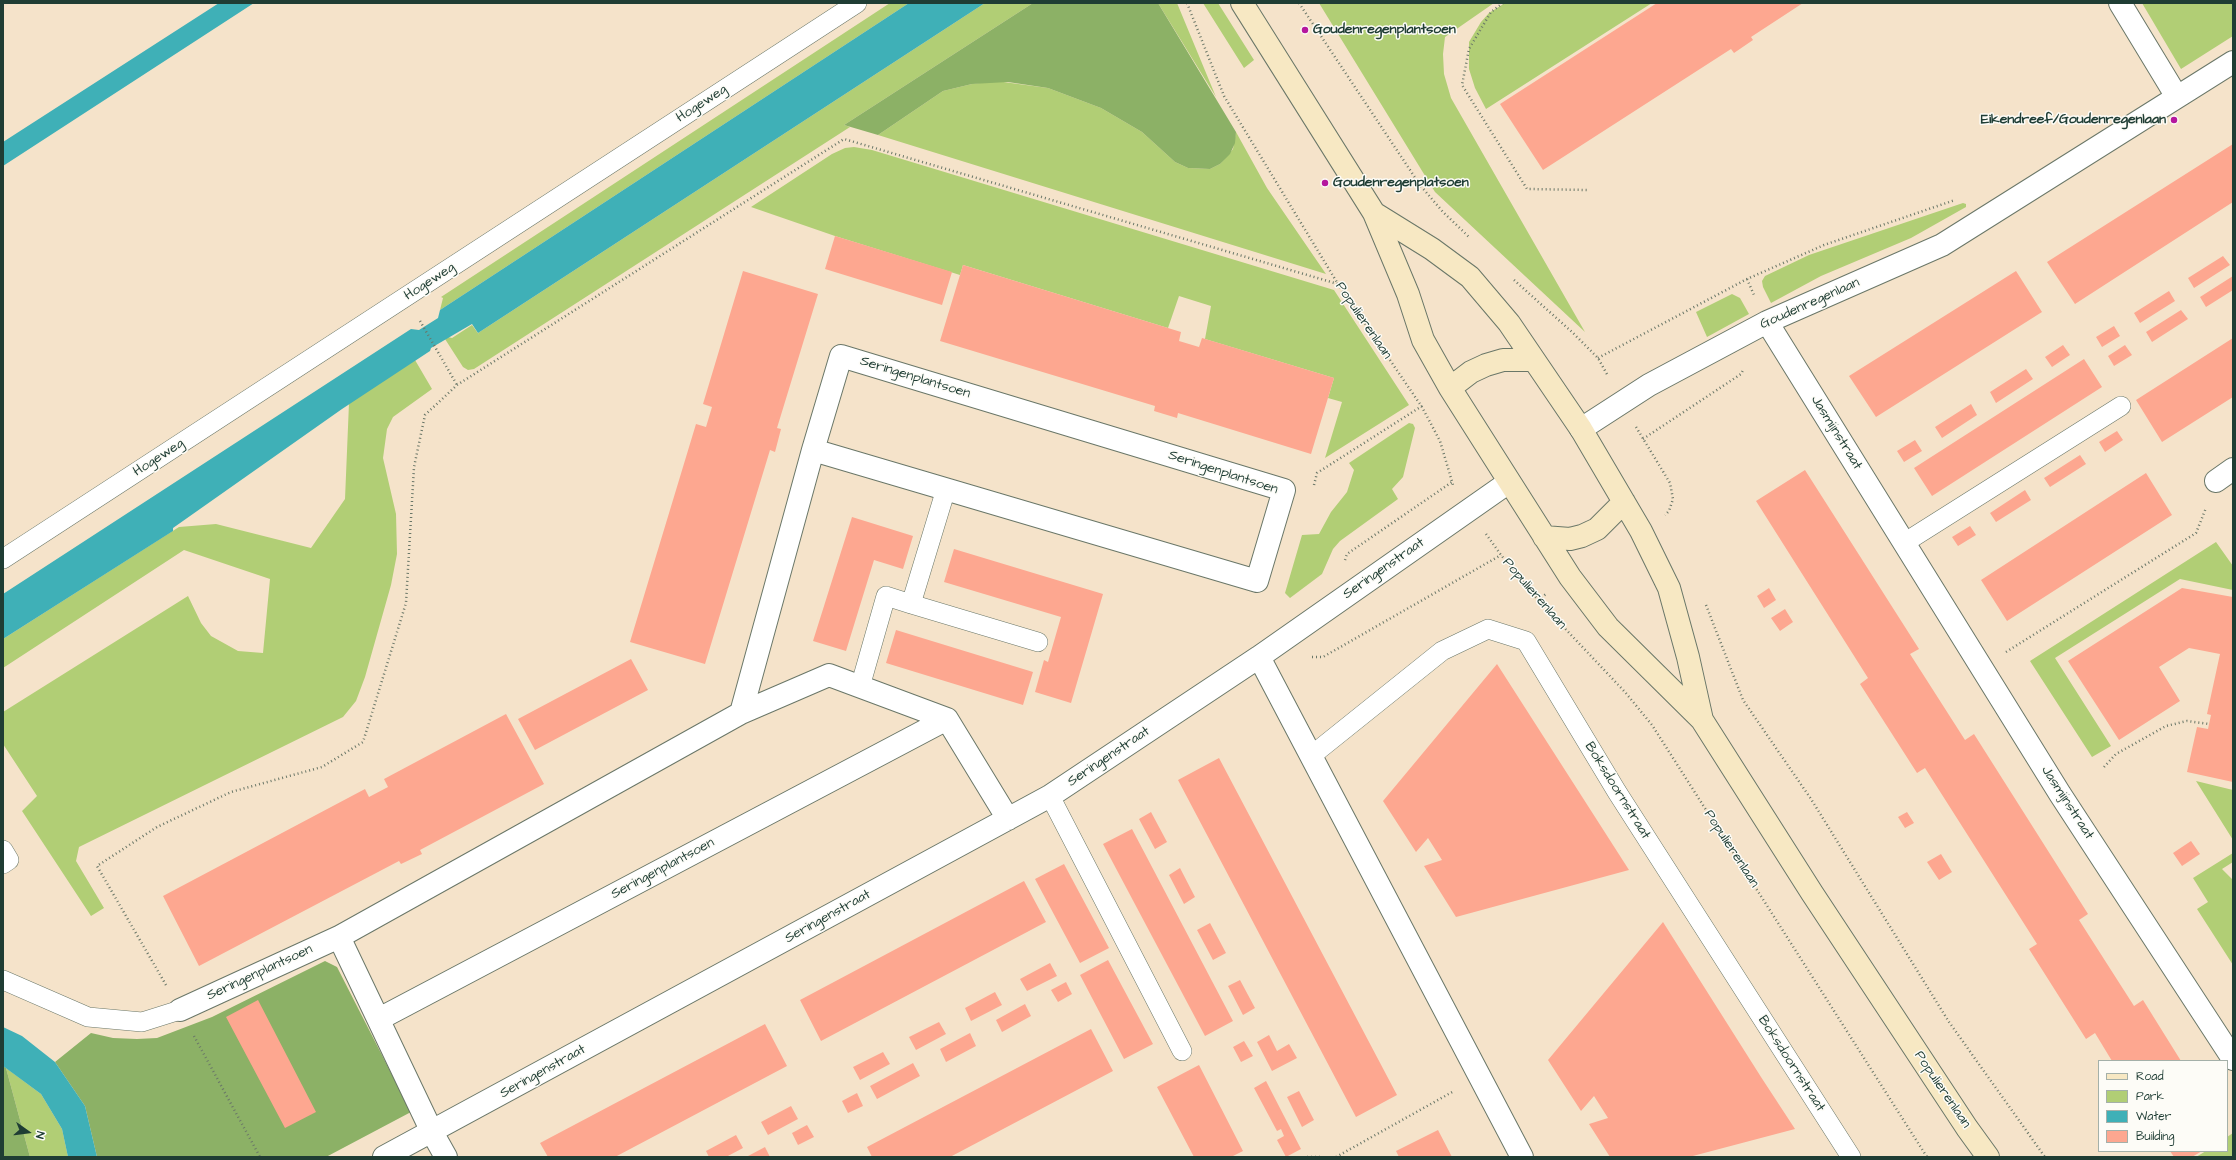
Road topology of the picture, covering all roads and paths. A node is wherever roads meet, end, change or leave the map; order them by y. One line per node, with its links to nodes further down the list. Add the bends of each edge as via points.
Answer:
1 (857, 3): 33 (lane, Hogeweg)
2 (1187, 3): 14 (path, Populierenlaan, via 1224,96)
3 (1242, 3): 11 (street, Populierenlaan)
4 (1299, 3): 12 (path, via 1420,185)
5 (1503, 3): 9 (path, via 1491,12 1469,49 1462,85 1526,189)
6 (2120, 3): 8 (street)
7 (2233, 62): 8 (street, Goudenregenlaan)
8 (2177, 97): 16 (street, Goudenregenlaan, via 1942,245)
9 (1589, 190)
10 (1961, 198): 13 (path, via 1824,245 1747,280 1598,358)
11 (1374, 213): 17 (street, Populierenlaan, via 1432,249 1470,277 1509,323); 19 (street, Populierenlaan, via 1408,294 1423,340)
12 (1470, 238)
13 (1508, 274)
14 (1338, 284): 18 (path, via 844,139); 21 (path, Populierenlaan)
15 (418, 319): 18 (path)
16 (1767, 322): 22 (street, Goudenregenlaan, via 1649,385); 31 (street, Jasmijnstraat)
17 (1533, 360): 19 (street, via 1503,360 1486,365 1471,372); 22 (street, Populierenlaan)
18 (457, 385): 53 (path, via 425,415 414,467 406,603 363,742 322,767 231,792 157,828 97,866)
19 (1450, 388): 25 (street, Populierenlaan)
20 (2122, 406): 31 (lane)
21 (1422, 407): 26 (path, via 1317,473); 29 (path, Populierenlaan, via 1440,441 1452,482)
22 (1581, 429): 28 (street, Populierenlaan)
23 (814, 450): 27 (street, Seringenplantsoen); 27 (street, Seringenplantsoen, via 841,356 1284,490 1257,581); 41 (street, Seringenplantsoen)
24 (2225, 475): 39 (path, via 2196,533)
25 (1509, 482): 29 (street, Seringenstraat); 30 (street, Populierenlaan)
26 (1313, 488)
27 (946, 489): 35 (lane)
28 (1624, 502): 30 (street, via 1597,529 1582,536 1570,539); 43 (street, Populierenlaan, via 1654,557 1676,608)
29 (1469, 510): 32 (path, Populierenlaan); 37 (street, Seringenstraat)
30 (1544, 537): 43 (street, Populierenlaan, via 1589,604 1608,627)
31 (1904, 543): 39 (street, Jasmijnstraat)
32 (1501, 556): 38 (path, via 1323,657); 67 (path, Populierenlaan, via 1652,725)
33 (3, 559)
34 (1703, 598): 69 (path, via 1743,700 1811,799 1949,1022)
35 (911, 604): 36 (lane); 40 (lane, via 886,596)
36 (1038, 642)
37 (1260, 657): 45 (street); 47 (street, Seringenstraat)
38 (1307, 657)
39 (1982, 667): 56 (street, Jasmijnstraat, via 2060,794)
40 (860, 687): 41 (street, Seringenplantsoen, via 829,675); 42 (street, Seringenplantsoen)
41 (741, 713): 51 (street, Seringenplantsoen)
42 (947, 719): 48 (street); 54 (street, Seringenplantsoen)
43 (1702, 720): 68 (street, Populierenlaan, via 1816,900)
44 (2209, 724): 46 (path, via 2187,721 2166,726 2116,754)
45 (1311, 756): 57 (street); 66 (lane, Boksdoornstraat, via 1442,651 1488,629 1526,641 1621,798)
46 (2104, 767)
47 (1050, 796): 48 (street, Seringenstraat); 55 (lane)
48 (1008, 819): 58 (street, Seringenstraat)
49 (3, 850): 50 (lane, via 9,860)
50 (3, 864)
51 (339, 937): 53 (street, Seringenplantsoen); 54 (street)
52 (3, 980): 53 (lane, via 88,1017 142,1022)
53 (180, 1010): 59 (path)
54 (379, 1019): 58 (street)
55 (1182, 1051)
56 (2233, 1059)
57 (1478, 1077): 64 (path); 65 (street)
58 (432, 1132): 60 (street, Seringenstraat); 61 (street)
59 (260, 1157)
60 (384, 1157)
61 (446, 1157)
62 (1307, 1157): 63 (path)
63 (1320, 1157)
64 (1336, 1157)
65 (1522, 1157)
66 (1851, 1157)
67 (1927, 1157)
68 (1988, 1157)
69 (2045, 1157)

